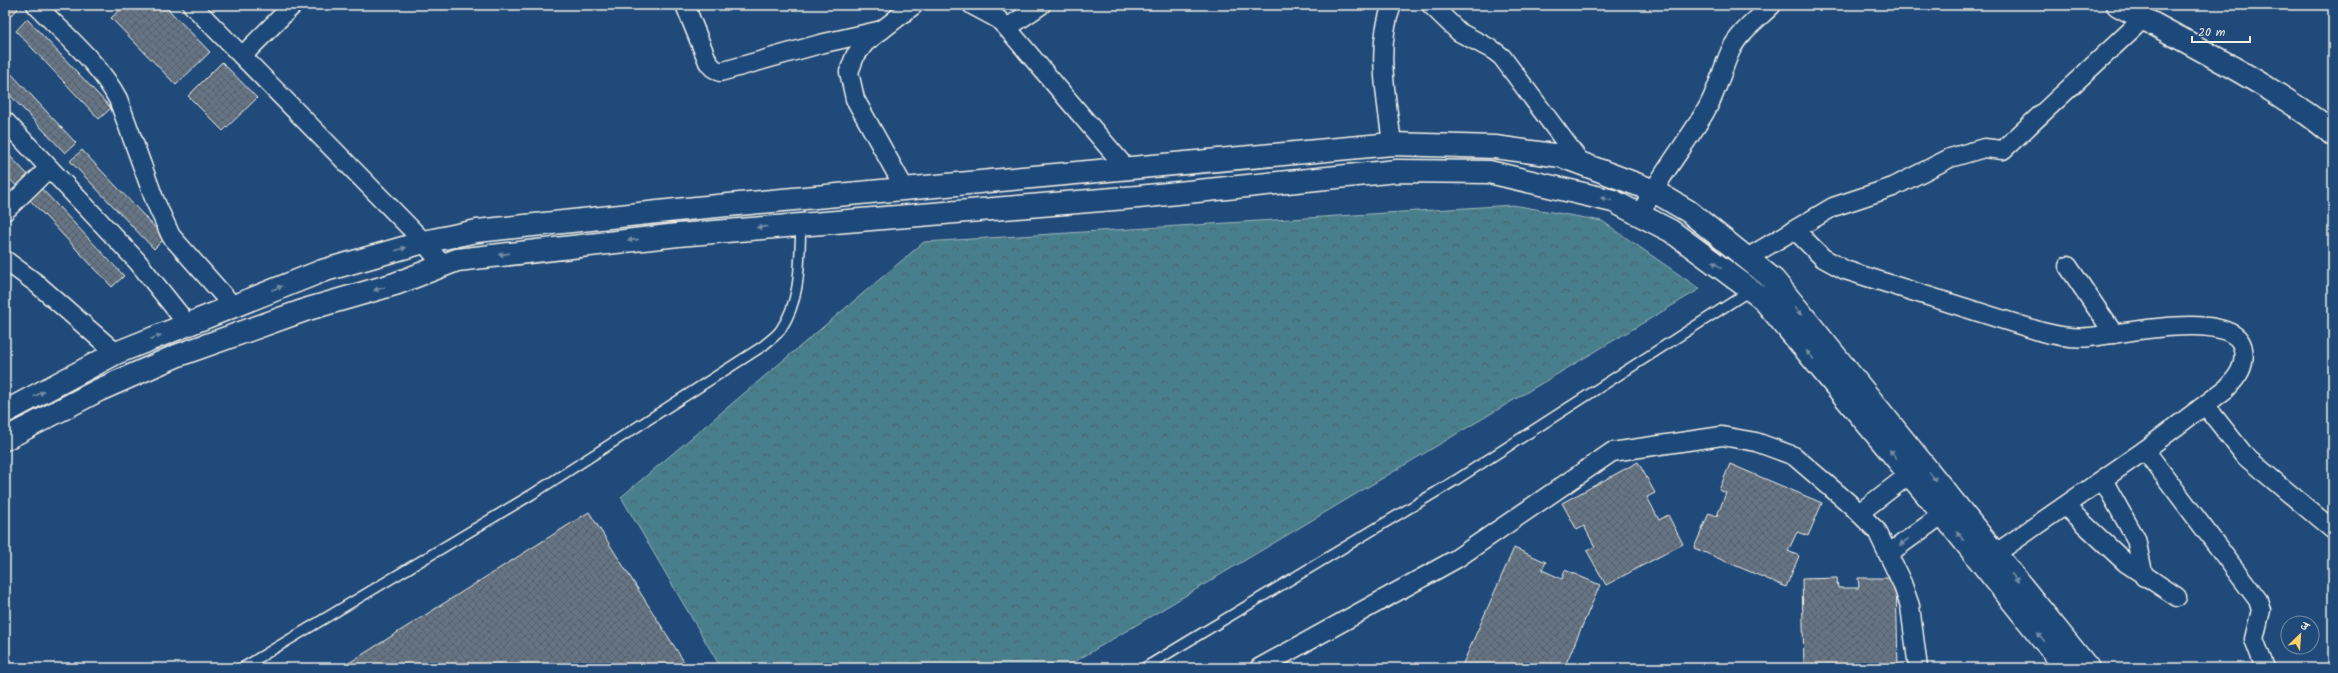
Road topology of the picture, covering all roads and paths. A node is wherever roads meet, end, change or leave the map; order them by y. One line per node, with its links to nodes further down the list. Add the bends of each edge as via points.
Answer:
1 (36, 5): 34 (street, via 112,86 155,201 171,236)
2 (192, 5): 15 (street)
3 (293, 5): 15 (street)
4 (685, 5): 14 (street, via 708,62 720,72 820,44)
5 (914, 5): 14 (street)
6 (972, 5): 13 (street, via 998,19)
7 (1041, 5): 13 (street)
8 (1392, 5): 18 (street, via 1384,34 1383,57)
9 (1431, 5): 19 (street, via 1459,32 1502,57)
10 (1772, 5): 23 (street, via 1743,33 1730,51 1716,92 1706,111)
11 (2118, 5): 12 (main road)
12 (2143, 19): 17 (main road, via 2261,84); 27 (street, via 2003,150 1984,148 1956,155 1893,187 1833,207)
13 (1007, 28): 21 (street)
14 (882, 30): 22 (street, via 865,43 855,56 849,72 855,99)
15 (242, 56): 28 (street)
16 (5, 121): 20 (street)
17 (2333, 135)
18 (1392, 144): 19 (main road, via 1495,147 1561,156); 21 (main road)
19 (1581, 163): 23 (main road)
20 (49, 168): 24 (street); 35 (street, via 138,261)
21 (1126, 168): 22 (main road)
22 (905, 189): 28 (main road, via 477,231)
23 (1652, 190): 25 (street); 29 (main road, via 1688,211)
24 (5, 211)
25 (1640, 215): 26 (main road, one-way to 26, via 1613,201 1489,172 1397,171 1138,197); 33 (main road, one-way to 25, via 1671,231)
26 (801, 224): 31 (main road, one-way to 31, via 574,246 457,260); 52 (lane, via 798,285 792,308 780,330 763,346 531,496)
27 (1796, 230): 29 (street); 36 (street, via 1823,258 1845,270 2042,332 2074,338)
28 (424, 242): 31 (street); 34 (main road, one-way to 28, via 322,270)
29 (1747, 258): 49 (main road, one-way to 49, via 1774,280)
30 (5, 260): 37 (street, via 36,283)
31 (443, 266): 40 (main road, one-way to 40, via 395,284 308,309 176,356 99,390)
32 (2068, 266): 36 (street)
33 (1751, 290): 42 (main road, one-way to 33, via 1763,299); 53 (lane, via 1456,480)
34 (233, 306): 35 (main road)
35 (188, 325): 37 (main road, one-way to 35)
36 (2114, 334): 38 (street, via 2163,326 2203,326 2232,335 2242,346 2244,361 2238,377)
37 (116, 354): 39 (main road, one-way to 37)
38 (2205, 405): 41 (street); 47 (street, via 2246,457)
39 (5, 412)
40 (5, 439)
41 (2145, 450): 43 (street); 58 (street, via 2258,600 2261,610 2254,639)
42 (1910, 474): 45 (street); 46 (main road)
43 (2103, 480): 44 (street); 50 (street, via 2136,539)
44 (2065, 506): 49 (street); 50 (street, via 2115,554)
45 (1859, 513): 48 (street, via 1877,531); 54 (street, via 1794,456 1756,442 1722,436 1612,452 1456,559)
46 (1942, 514): 48 (street, one-way to 48); 56 (main road, one-way to 46)
47 (2333, 530)
48 (1888, 554): 55 (street, via 1910,606)
49 (1995, 554): 57 (main road, one-way to 57)
50 (2144, 577): 51 (street)
51 (2177, 597)
52 (242, 668)
53 (1144, 668)
54 (1259, 668)
55 (1918, 668)
56 (2066, 668)
57 (2088, 668)
58 (2265, 668)

